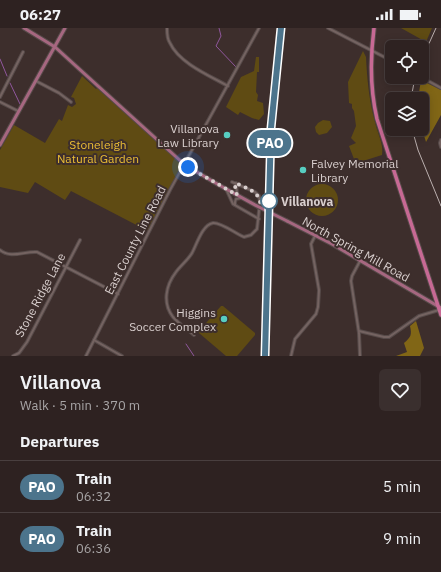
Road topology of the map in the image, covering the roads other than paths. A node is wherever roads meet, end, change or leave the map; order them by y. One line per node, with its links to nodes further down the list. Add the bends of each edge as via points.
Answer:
1 (24, 28): 7 (main road, North Spring Mill Road)
2 (65, 28): 7 (main road)
3 (167, 28): 13 (street, via 169,43 174,50 189,64)
4 (259, 28): 13 (street, East County Line Road)
5 (328, 28): 8 (street)
6 (374, 28): 8 (highway)
7 (55, 47): 11 (main road); 22 (main road, North Spring Mill Road)
8 (371, 50): 10 (street); 36 (highway, via 372,92 379,125)
9 (23, 52): 15 (street)
10 (385, 57)
11 (36, 81): 17 (street); 18 (main road)
12 (429, 81): 14 (street)
13 (228, 86): 22 (street, East County Line Road)
14 (441, 88)
15 (0, 97)
16 (0, 102): 18 (street)
17 (71, 102)
18 (18, 111): 20 (main road)
19 (441, 140): 21 (street)
20 (0, 145)
21 (441, 148)
22 (185, 165): 25 (main road, North Spring Mill Road); 35 (street, East County Line Road)
23 (232, 182): 24 (street)
24 (236, 183): 26 (street); 29 (street, via 259,196)
25 (225, 188): 26 (main road, North Spring Mill Road); 28 (street)
26 (237, 195): 27 (main road, North Spring Mill Road)
27 (242, 198): 28 (street, via 236,199); 30 (main road, North Spring Mill Road, bridge)
28 (236, 206): 29 (street)
29 (259, 219): 38 (street, via 255,232 244,237 219,224 206,227 191,255 168,285 166,296 170,311 174,318)
30 (315, 236): 33 (main road, North Spring Mill Road); 45 (street, via 311,244 318,307 316,314 294,339)
31 (80, 240): 34 (street, Stone Ridge Lane)
32 (0, 250): 34 (street, via 9,255 37,252)
33 (360, 261): 36 (main road, North Spring Mill Road); 37 (street, via 351,281)
34 (65, 267): 35 (street); 40 (street, Stone Ridge Lane)
35 (118, 294): 39 (street, East County Line Road)
36 (440, 308): 37 (street, via 419,316 389,337)
37 (359, 331): 46 (street)
38 (194, 335)
39 (94, 340): 43 (street, East County Line Road); 44 (street)
40 (19, 353): 41 (street, Stone Ridge Lane); 42 (street)
41 (13, 356)
42 (22, 356)
43 (86, 356)
44 (122, 356)
45 (290, 356)
46 (360, 356)

